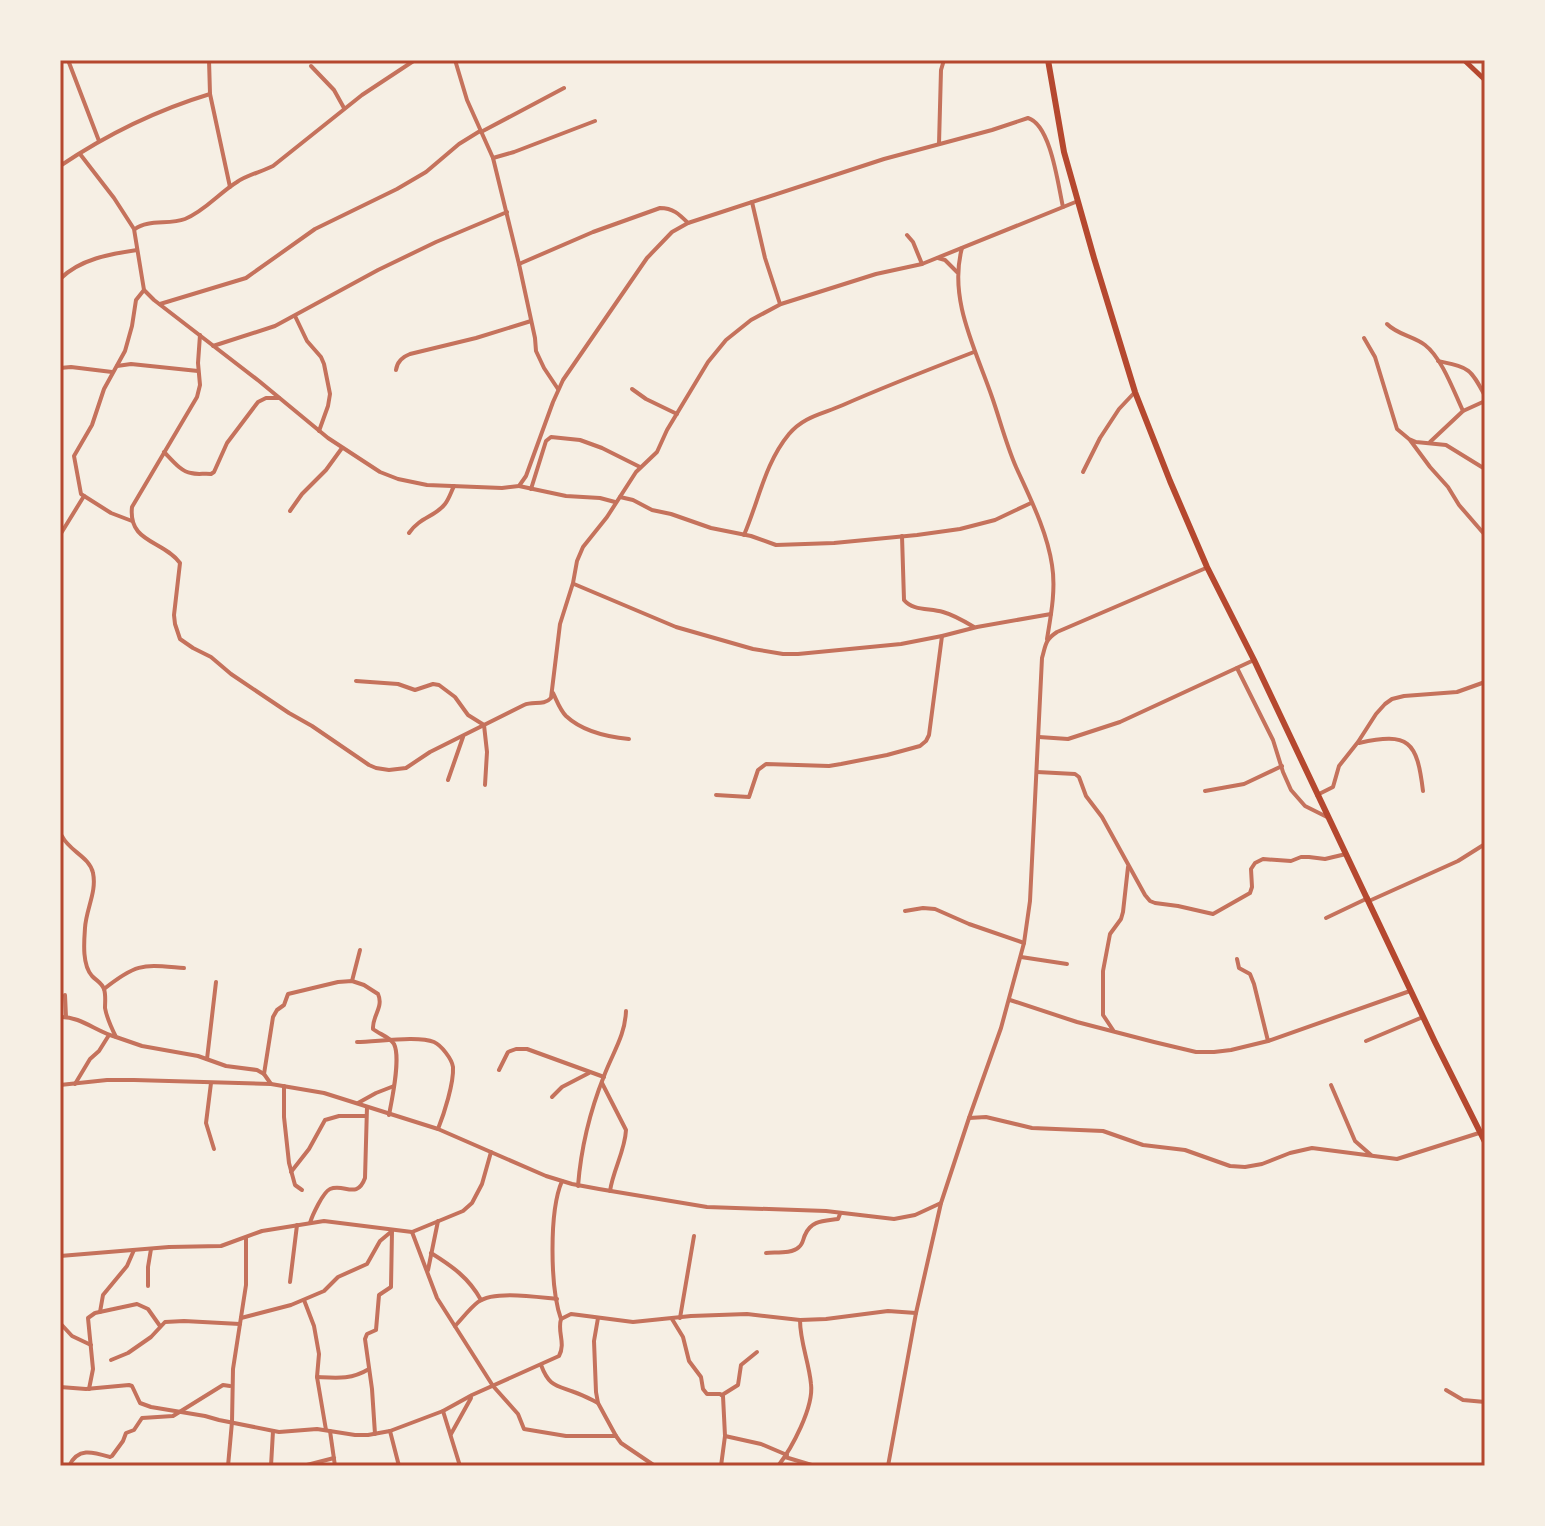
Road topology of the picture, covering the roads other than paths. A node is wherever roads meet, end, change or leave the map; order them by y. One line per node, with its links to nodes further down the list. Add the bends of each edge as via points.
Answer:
1 (68, 60): 15 (street)
2 (209, 60): 11 (street)
3 (415, 60): 12 (street)
4 (455, 60): 14 (street)
5 (944, 60): 16 (street)
6 (1048, 60): 21 (highway)
7 (1464, 60): 9 (main road)
8 (311, 66): 12 (street)
9 (1485, 80)
10 (564, 88): 14 (street)
11 (210, 94): 15 (street); 20 (street)
12 (344, 108): 20 (street, via 273,166)
13 (595, 121): 18 (street)
14 (481, 132): 18 (street); 36 (street, via 397,189 315,229 246,278)
15 (99, 141): 17 (street)
16 (939, 144): 22 (street); 23 (street, via 1033,119 1045,136)
17 (80, 154): 19 (street); 26 (street)
18 (493, 158): 24 (street)
19 (60, 166)
20 (230, 188): 26 (street, via 186,219)
21 (1078, 201): 23 (street); 53 (highway)
22 (752, 202): 25 (street); 37 (street)
23 (1063, 207): 28 (street)
24 (507, 212): 31 (street); 38 (street, via 378,270)
25 (688, 223): 31 (street, via 675,211 660,208); 51 (street, via 647,258)
26 (134, 229): 29 (street)
27 (907, 235): 32 (street)
28 (962, 248): 30 (street); 33 (street)
29 (137, 250): 34 (street, via 95,259); 35 (street)
30 (938, 258): 32 (street); 33 (street)
31 (519, 264): 39 (street)
32 (922, 264): 37 (street)
33 (957, 272): 44 (street)
34 (60, 279)
35 (144, 290): 36 (street); 46 (street, via 136,300)
36 (160, 304): 41 (street)
37 (781, 304): 57 (street, via 726,340)
38 (295, 316): 43 (street); 58 (street, via 327,374 330,400)
39 (531, 321): 48 (street, via 403,357); 51 (street, via 539,359)
40 (1387, 324): 45 (street, via 1429,348)
41 (200, 335): 43 (street); 49 (street)
42 (1364, 338): 59 (street, via 1397,429)
43 (213, 346): 54 (street)
44 (974, 352): 71 (street); 76 (street, via 799,424 770,463)
45 (1438, 361): 55 (street, via 1469,370); 56 (street)
46 (117, 366): 49 (street); 50 (street)
47 (60, 368): 50 (street)
48 (396, 370)
49 (198, 371): 62 (street, via 197,397)
50 (112, 372): 69 (street, via 74,456)
51 (558, 389): 67 (street)
52 (632, 389): 57 (street)
53 (1135, 392): 65 (street, via 1100,438); 79 (highway)
54 (280, 398): 58 (street); 62 (street, via 258,402 211,474 188,473)
55 (1485, 398): 56 (street)
56 (1463, 411): 60 (street)
57 (677, 414): 63 (street, via 657,452)
58 (319, 431): 61 (street)
59 (1409, 439): 60 (street); 77 (street)
60 (1430, 442): 64 (street, via 1446,445)
61 (342, 448): 66 (street, via 398,479); 72 (street)
62 (164, 452): 73 (street, via 132,507)
63 (640, 467): 68 (street, via 580,440 551,437); 70 (street)
64 (1485, 469)
65 (1083, 472)
66 (454, 486): 67 (street); 74 (street, via 448,502)
67 (519, 486): 68 (street)
68 (531, 489): 70 (street)
69 (84, 496): 73 (street); 75 (street)
70 (618, 500): 76 (street, via 633,500); 80 (street, via 583,547)
71 (1031, 503): 78 (street, via 982,524); 81 (street, via 1052,566)
72 (290, 511)
73 (132, 521): 91 (street, via 141,535 180,563 174,615 180,639 369,765 406,768)
74 (409, 533)
75 (60, 535)
76 (744, 535): 78 (street, via 776,545)
77 (1485, 535)
78 (902, 536): 82 (street, via 907,605 947,613)
79 (1207, 567): 84 (street); 85 (highway)
80 (573, 583): 83 (street, via 676,627 783,654); 89 (street, via 560,624)
81 (1051, 614): 82 (street); 84 (street)
82 (975, 627): 83 (street)
83 (942, 636): 101 (street, via 929,735 920,746 829,766 766,764 758,770 749,797)
84 (1047, 639): 92 (street)
85 (1254, 660): 86 (street); 102 (highway)
86 (1237, 668): 92 (street, via 1120,722 1068,739); 95 (street)
87 (356, 681): 90 (street, via 415,690 439,685)
88 (1485, 682): 94 (street, via 1457,692 1392,699)
89 (552, 690): 90 (street, via 547,702 530,702); 93 (street, via 567,717)
90 (484, 725): 91 (street); 98 (street)
91 (464, 735): 97 (street)
92 (1039, 737): 96 (street)
93 (629, 739)
94 (1357, 744): 100 (street, via 1402,740 1414,750); 102 (street, via 1339,766 1333,787)
95 (1282, 766): 99 (street, via 1244,784); 103 (street, via 1291,790 1305,806)
96 (1037, 772): 107 (street, via 1079,777); 111 (street)
97 (448, 780)
98 (485, 785)
99 (1205, 791)
100 (1423, 791)
101 (716, 795)
102 (1317, 796): 103 (highway)
103 (1327, 817): 106 (highway)
104 (62, 836): 119 (street, via 93,871 85,957 89,972)
105 (1485, 844): 108 (street)
106 (1346, 854): 107 (street, via 1259,860 1251,869 1250,893 1213,914 1150,901); 108 (highway)
107 (1129, 865): 126 (street, via 1123,912 1110,934 1103,971 1103,1015)
108 (1369, 900): 110 (street); 120 (highway)
109 (905, 911): 111 (street, via 935,909)
110 (1326, 918)
111 (1024, 943): 113 (street)
112 (360, 950): 117 (street)
113 (1021, 957): 115 (street); 122 (street)
114 (1237, 959): 130 (street, via 1254,984)
115 (1067, 964)
116 (184, 968): 119 (street, via 142,966)
117 (352, 981): 129 (street, via 378,994 381,1002 373,1029); 136 (street, via 288,994 273,1017)
118 (216, 982): 133 (street)
119 (104, 989): 128 (street, via 107,1018)
120 (1410, 991): 125 (highway); 130 (street)
121 (65, 995): 124 (street)
122 (1010, 1000): 126 (street); 150 (street)
123 (626, 1011): 137 (street, via 622,1036)
124 (63, 1017): 127 (street)
125 (1423, 1017): 131 (street); 152 (highway)
126 (1113, 1030): 130 (street, via 1196,1052)
127 (109, 1035): 128 (street); 139 (street)
128 (116, 1037): 133 (street)
129 (392, 1040): 132 (street); 144 (street); 151 (street, via 434,1042 452,1062)
130 (1268, 1041)
131 (1366, 1041)
132 (357, 1042)
133 (207, 1060): 136 (street)
134 (499, 1070): 135 (street, via 508,1052 523,1049)
135 (590, 1072): 137 (street); 145 (street)
136 (264, 1074): 140 (street)
137 (603, 1080): 159 (street, via 582,1149); 161 (street, via 626,1130)
138 (211, 1083): 139 (street); 140 (street); 154 (street, via 206,1123)
139 (75, 1084): 141 (street)
140 (271, 1084): 143 (street)
141 (60, 1085)
142 (1331, 1085): 156 (street, via 1355,1141)
143 (284, 1086): 146 (street); 157 (street)
144 (394, 1086): 146 (street); 148 (street)
145 (552, 1097)
146 (358, 1103): 147 (street)
147 (367, 1107): 148 (street); 149 (street)
148 (389, 1115): 151 (street)
149 (366, 1116): 157 (street, via 325,1120); 165 (street, via 362,1186 328,1190)
150 (969, 1118): 156 (street, via 1103,1131 1230,1166 1256,1166 1312,1148); 162 (street)
151 (438, 1129): 155 (street)
152 (1480, 1132): 153 (highway); 156 (street, via 1397,1159)
153 (1485, 1142)
154 (214, 1149)
155 (491, 1152): 158 (street); 164 (street, via 472,1203)
156 (1373, 1156)
157 (291, 1172): 160 (street)
158 (562, 1181): 159 (street); 179 (street, via 555,1201)
159 (578, 1186): 161 (street)
160 (302, 1190)
161 (610, 1191): 163 (street, via 707,1207)
162 (941, 1203): 163 (street, via 894,1219); 183 (street)
163 (840, 1214): 174 (street, via 812,1225 795,1250)
164 (438, 1221): 168 (street); 173 (street)
165 (310, 1223): 166 (street); 167 (street)
166 (297, 1225): 170 (street); 177 (street)
167 (392, 1231): 168 (street); 180 (street, via 367,1264); 197 (street, via 391,1287 379,1295 376,1330 365,1339)
168 (412, 1232): 176 (street)
169 (694, 1236): 185 (street)
170 (246, 1237): 171 (street, via 221,1246); 189 (street)
171 (152, 1248): 172 (street); 178 (street)
172 (134, 1250): 175 (street); 182 (street, via 103,1295)
173 (431, 1253): 176 (street); 181 (street, via 463,1275)
174 (766, 1253)
175 (60, 1256)
176 (427, 1272): 192 (street)
177 (290, 1282)
178 (148, 1286)
179 (557, 1299): 181 (street); 186 (street)
180 (304, 1300): 189 (street); 198 (street, via 319,1354)
181 (481, 1300): 192 (street)
182 (100, 1312): 191 (street, via 138,1304); 193 (street, via 87,1318)
183 (916, 1313): 188 (street); 231 (street)
184 (598, 1318): 186 (street, via 571,1314); 187 (street); 207 (street)
185 (680, 1318): 187 (street); 188 (street, via 747,1314)
186 (561, 1319): 196 (street, via 561,1353)
187 (672, 1319): 205 (street, via 704,1392)
188 (800, 1320): 218 (street, via 811,1393)
189 (241, 1321): 191 (street, via 175,1321); 199 (street)
190 (60, 1323): 193 (street)
191 (160, 1326): 195 (street)
192 (454, 1327): 200 (street)
193 (91, 1345): 202 (street)
194 (757, 1352): 205 (street, via 741,1365 738,1385)
195 (111, 1360)
196 (541, 1365): 200 (street); 207 (street, via 555,1386)
197 (370, 1369): 198 (street, via 353,1377); 214 (street)
198 (317, 1377): 212 (street)
199 (231, 1386): 209 (street, via 223,1385); 210 (street)
200 (493, 1386): 204 (street); 216 (street, via 525,1430)
201 (60, 1387): 202 (street)
202 (89, 1389): 209 (street, via 129,1385 140,1403)
203 (1446, 1390): 206 (street, via 1463,1400)
204 (472, 1395): 208 (street); 215 (street)
205 (722, 1395): 217 (street)
206 (1485, 1402)
207 (598, 1403): 216 (street)
208 (443, 1411): 213 (street); 215 (street)
209 (181, 1412): 210 (street); 220 (street, via 142,1418 112,1456 80,1454)
210 (232, 1422): 211 (street); 221 (street)
211 (273, 1431): 212 (street); 222 (street)
212 (328, 1431): 214 (street); 219 (street)
213 (390, 1431): 214 (street); 225 (street)
214 (375, 1434)
215 (451, 1434): 226 (street)
216 (616, 1436): 227 (street)
217 (725, 1436): 218 (street); 228 (street)
218 (786, 1456): 229 (street); 230 (street)
219 (334, 1458): 223 (street); 224 (street)
220 (69, 1466)
221 (228, 1466)
222 (271, 1466)
223 (303, 1466)
224 (335, 1466)
225 (399, 1466)
226 (460, 1466)
227 (655, 1466)
228 (721, 1466)
229 (778, 1466)
230 (815, 1466)
231 (888, 1466)

